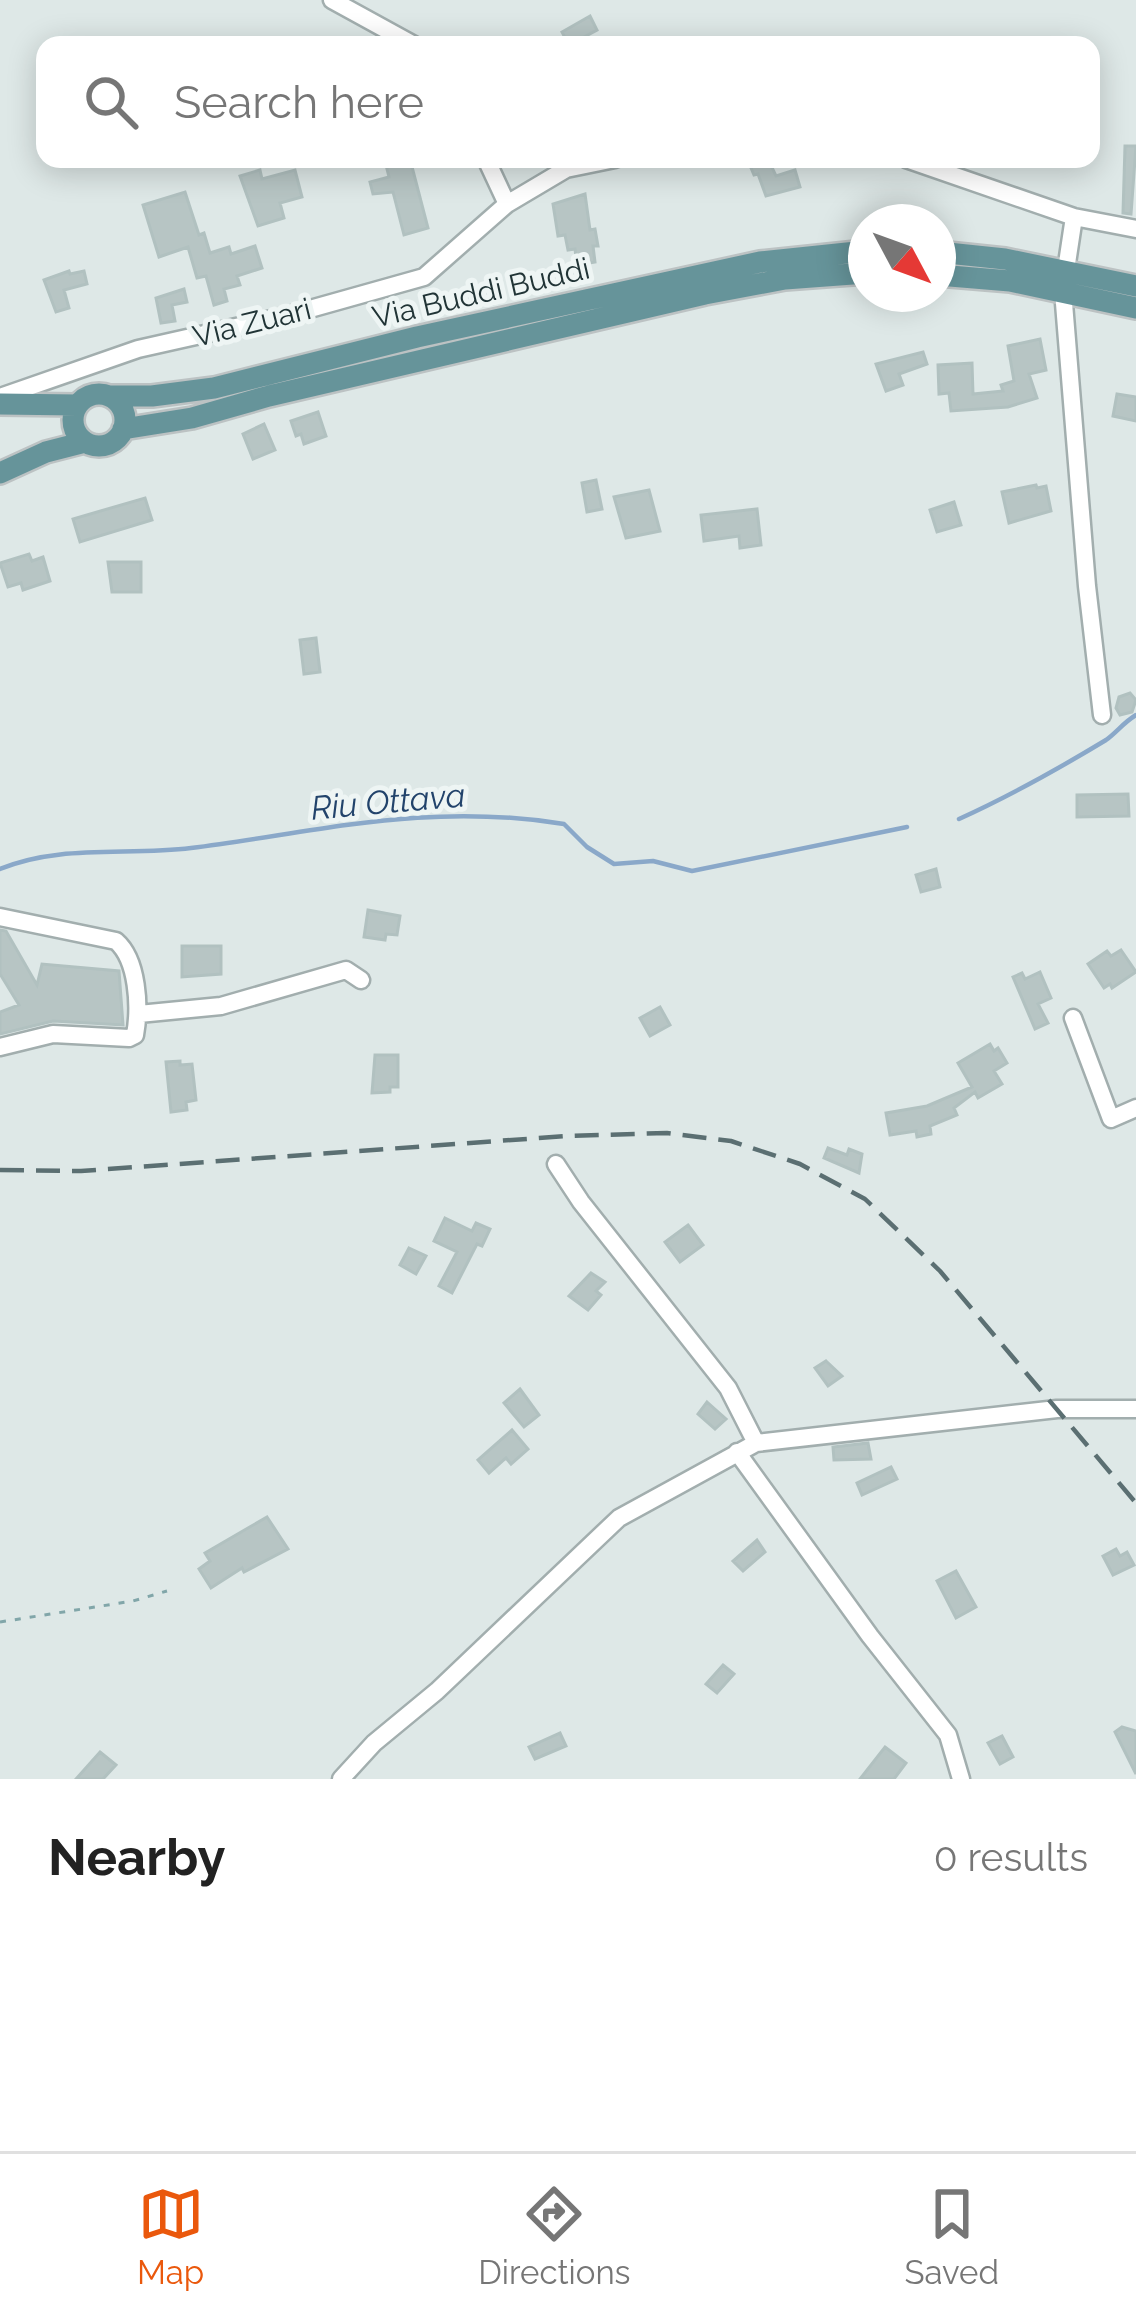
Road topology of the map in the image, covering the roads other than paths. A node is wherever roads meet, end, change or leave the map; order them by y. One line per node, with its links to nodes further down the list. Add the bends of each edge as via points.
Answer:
1 (332, 0): 2 (street)
2 (398, 36)
3 (490, 168): 6 (street)
4 (571, 168): 6 (street, Via Zuari)
5 (932, 168): 7 (street)
6 (507, 204): 17 (street, Via Zuari, via 424,277 138,349)
7 (1074, 217): 8 (street); 13 (street)
8 (1136, 229)
9 (848, 253): 16 (main road, Via Buddi Buddi, via 760,262 214,388)
10 (956, 256): 13 (main road)
11 (848, 274): 19 (main road, Via Buddi Buddi, via 705,294)
12 (956, 276): 13 (main road)
13 (1064, 281): 14 (main road); 15 (main road); 22 (street)
14 (1136, 286)
15 (1136, 308)
16 (110, 396): 18 (main road); 19 (main road, via 124,413)
17 (0, 400): 18 (main road)
18 (77, 405): 20 (main road, via 73,421)
19 (123, 429): 20 (main road, via 107,445)
20 (85, 442): 21 (main road)
21 (0, 473)
22 (1102, 715)
23 (0, 917): 25 (street, via 116,940 128,951)
24 (361, 980): 25 (street, via 346,970 221,1006)
25 (139, 1014): 27 (street, via 128,1038 53,1034)
26 (1073, 1018): 28 (street, via 1111,1118)
27 (0, 1047)
28 (1136, 1108)
29 (556, 1164): 31 (street, via 728,1388)
30 (1136, 1409): 31 (street, via 1057,1409)
31 (756, 1443): 32 (street)
32 (737, 1452): 33 (street, via 619,1518); 34 (street, via 947,1735)
33 (341, 1779)
34 (962, 1779)

